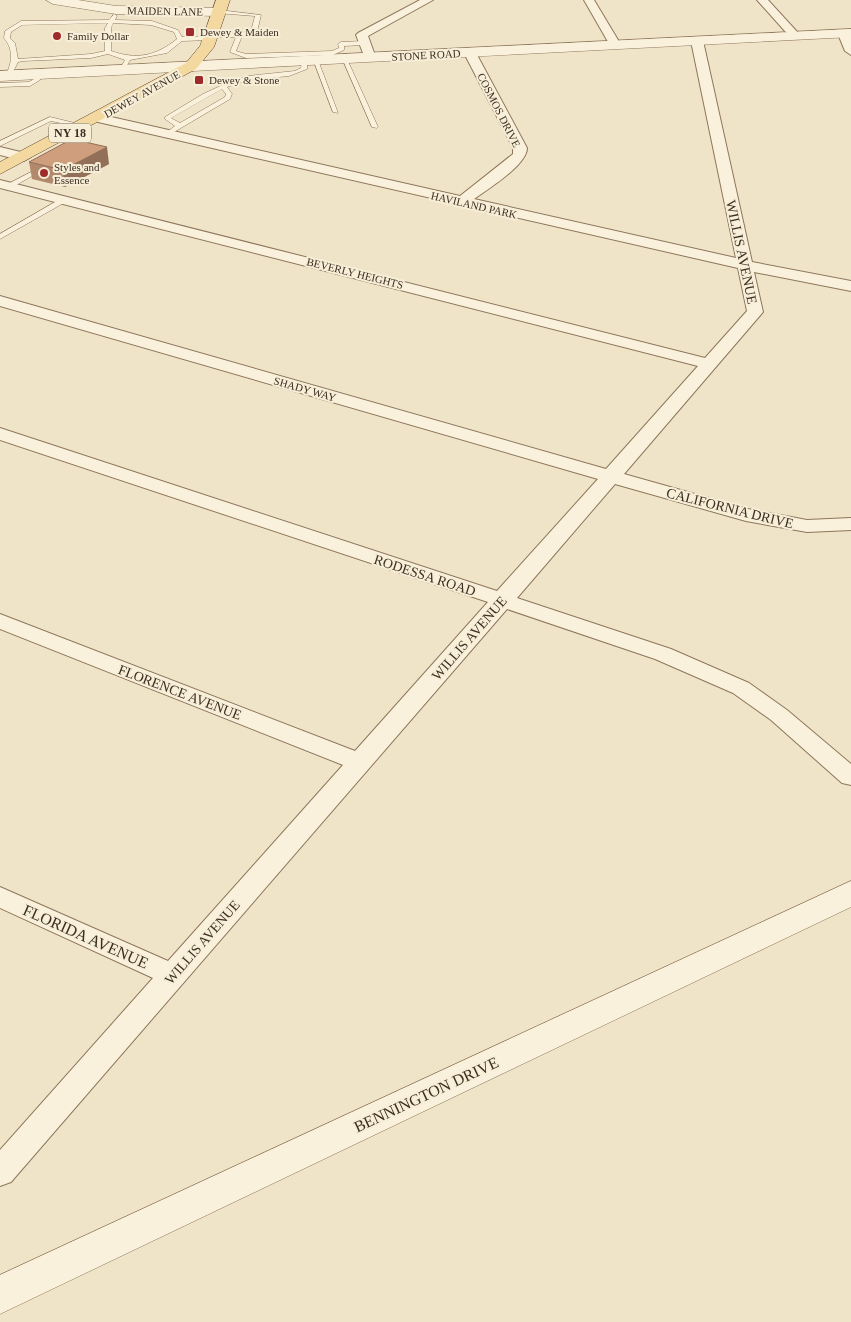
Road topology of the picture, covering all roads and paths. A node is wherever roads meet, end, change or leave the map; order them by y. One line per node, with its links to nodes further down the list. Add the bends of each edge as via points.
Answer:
1 (52, 0): 6 (street, MAIDEN LANE)
2 (428, 0): 15 (street, via 362,35)
3 (589, 0): 16 (street)
4 (762, 0): 11 (street)
5 (221, 6): 6 (street, MAIDEN LANE); 9 (lane, via 258,15 254,32); 10 (main road, DEWEY AVENUE / NY 18)
6 (114, 16): 7 (lane); 12 (lane, via 171,28); 18 (lane, via 108,28)
7 (19, 27): 14 (lane); 14 (lane, via 8,31 7,38)
8 (847, 33): 11 (street, STONE ROAD); 17 (street)
9 (240, 35): 10 (lane); 15 (lane, via 233,52 242,56 333,52 342,49 341,44)
10 (211, 37): 12 (lane); 25 (main road, DEWEY AVENUE / NY 18, via 205,52)
11 (796, 37): 13 (street, STONE ROAD)
12 (180, 39): 24 (lane, via 165,52)
13 (697, 41): 16 (street, STONE ROAD); 42 (street, WILLIS AVENUE)
14 (12, 42): 22 (lane)
15 (364, 43): 20 (street)
16 (615, 45): 19 (street, STONE ROAD)
17 (851, 51)
18 (108, 52): 22 (lane); 24 (lane)
19 (470, 53): 20 (street, STONE ROAD); 40 (street, COSMOS DRIVE, via 520,148 520,154)
20 (370, 58): 21 (street, STONE ROAD)
21 (344, 59): 23 (street, STONE ROAD); 31 (lane)
22 (15, 61): 26 (lane)
23 (310, 61): 25 (street, STONE ROAD); 27 (lane, via 298,73 249,77); 28 (lane)
24 (125, 64): 25 (street, STONE ROAD); 26 (street, STONE ROAD)
25 (192, 66): 29 (main road, DEWEY AVENUE / NY 18)
26 (3, 79)
27 (224, 86): 30 (lane, via 228,98); 30 (lane, via 167,118)
28 (336, 112)
29 (91, 122): 32 (street, HAVILAND PARK); 33 (lane, via 50,119); 35 (main road, DEWEY AVENUE / NY 18, via 49,148)
30 (180, 126): 32 (lane)
31 (375, 127)
32 (168, 134): 40 (street, HAVILAND PARK)
33 (0, 144)
34 (0, 151): 35 (street)
35 (24, 157): 37 (main road, DEWEY AVENUE / NY 18)
36 (56, 161): 38 (lane)
37 (0, 169)
38 (4, 185): 39 (street, BEVERLY HEIGHTS)
39 (65, 200): 41 (lane); 45 (street, BEVERLY HEIGHTS)
40 (462, 202): 42 (street, HAVILAND PARK)
41 (0, 237)
42 (744, 266): 43 (street, HAVILAND PARK); 45 (street, WILLIS AVENUE, via 755,312)
43 (851, 286)
44 (0, 300): 47 (street, SHADY WAY)
45 (710, 364): 47 (street, WILLIS AVENUE)
46 (0, 434): 49 (street, RODESSA ROAD)
47 (610, 477): 48 (street, CALIFORNIA DRIVE, via 778,523 827,527); 49 (street, WILLIS AVENUE)
48 (851, 524)
49 (502, 600): 51 (street, WILLIS AVENUE); 52 (street, RODESSA ROAD, via 663,654 741,688 779,715)
50 (0, 621): 51 (street, FLORENCE AVENUE)
51 (360, 762): 55 (street, WILLIS AVENUE)
52 (851, 777)
53 (851, 893): 57 (street, BENNINGTON DRIVE)
54 (0, 897): 55 (street, FLORIDA AVENUE)
55 (173, 975): 56 (street, WILLIS AVENUE)
56 (0, 1172)
57 (0, 1295)

